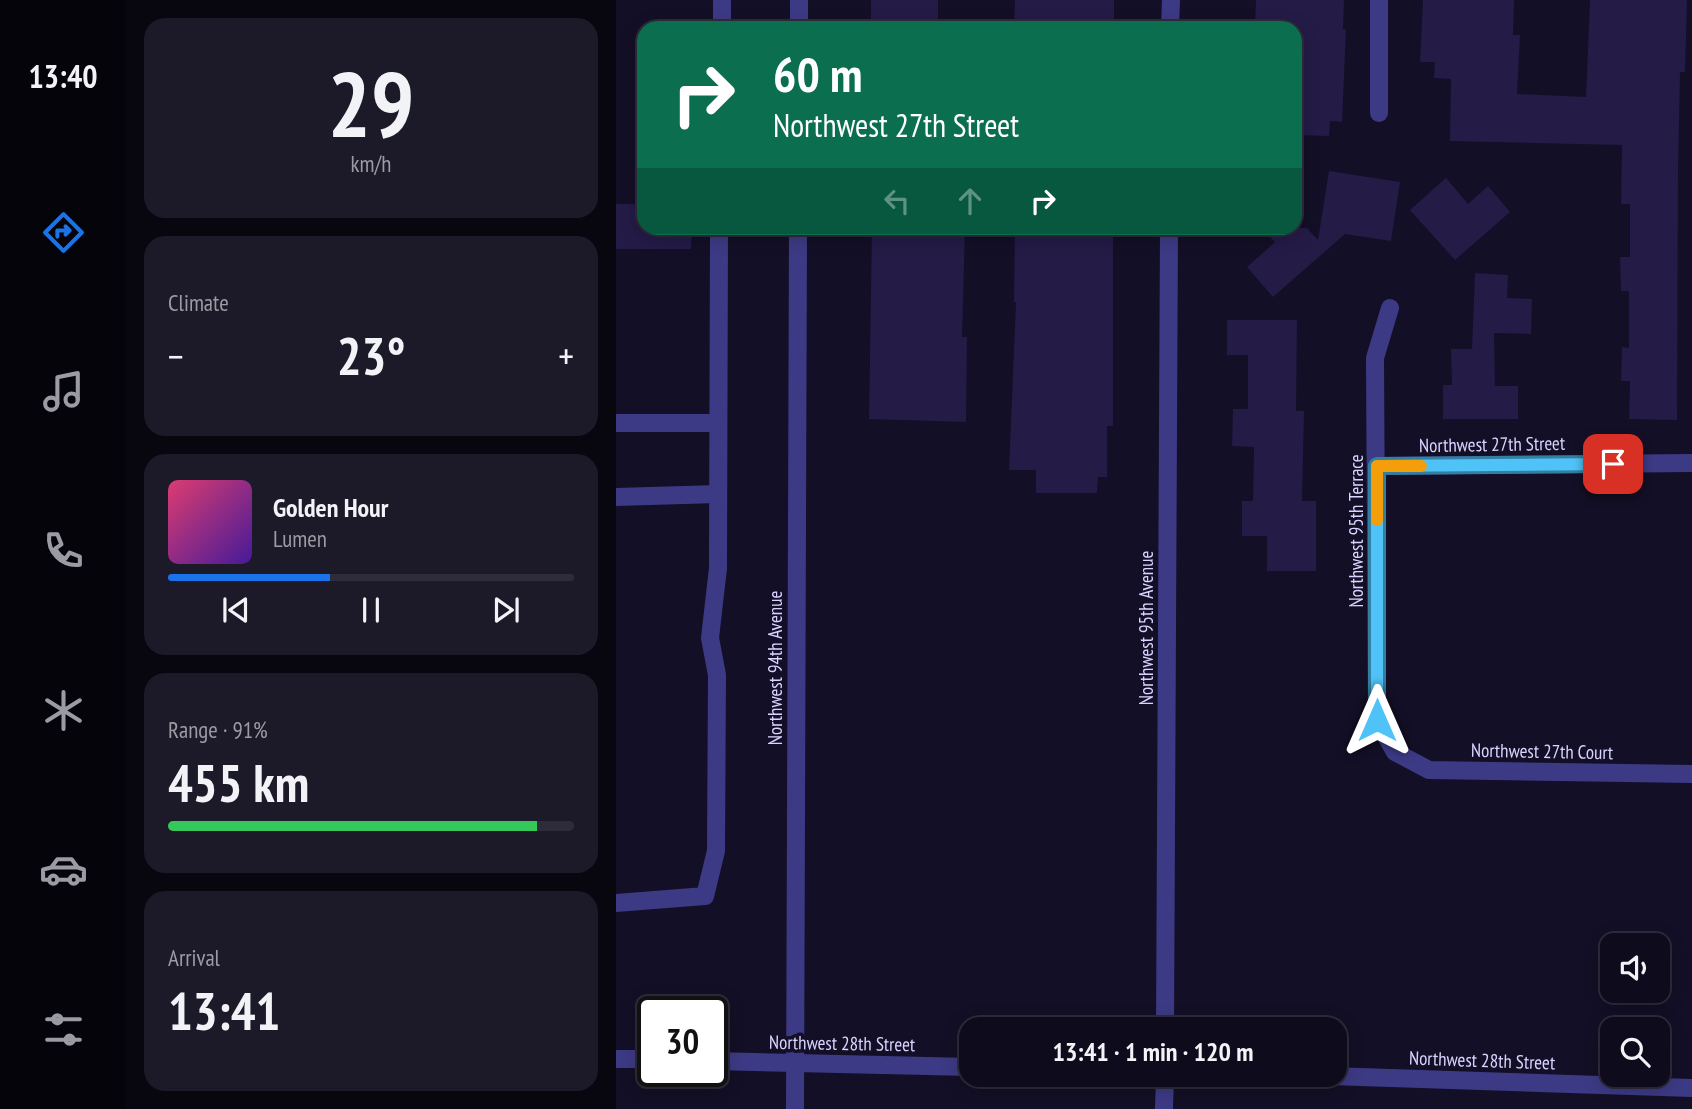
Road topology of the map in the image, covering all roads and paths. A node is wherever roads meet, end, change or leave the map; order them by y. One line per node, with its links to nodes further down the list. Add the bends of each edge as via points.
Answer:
1 (722, 0): 5 (street)
2 (799, 0): 6 (street)
3 (1171, 0): 7 (street)
4 (1380, 0): 8 (street)
5 (722, 21)
6 (799, 21)
7 (1170, 21)
8 (1379, 113)
9 (719, 235): 14 (street)
10 (798, 235): 26 (street, Northwest 94th Avenue)
11 (1169, 235): 22 (street, Northwest 95th Avenue)
12 (1390, 308): 16 (street, Northwest 95th Terrace, via 1375,358)
13 (616, 423): 14 (street)
14 (718, 423): 17 (street)
15 (1692, 463): 16 (street, Northwest 27th Street)
16 (1377, 466): 19 (street, Northwest 95th Terrace, via 1377,720)
17 (718, 494): 18 (street); 21 (street, via 718,568 710,638 717,676 716,851 705,896)
18 (616, 497)
19 (1395, 752): 20 (street, Northwest 27th Court, via 1429,770)
20 (1692, 774)
21 (616, 903)
22 (1165, 1017)
23 (616, 1059): 24 (street)
24 (637, 1059)
25 (728, 1061): 26 (street, Northwest 28th Street)
26 (794, 1063): 27 (street, Northwest 28th Street); 31 (street, Northwest 94th Avenue)
27 (959, 1067)
28 (1347, 1077): 30 (street, Northwest 28th Street)
29 (1164, 1087): 32 (street)
30 (1692, 1088)
31 (795, 1109)
32 (1164, 1109)

